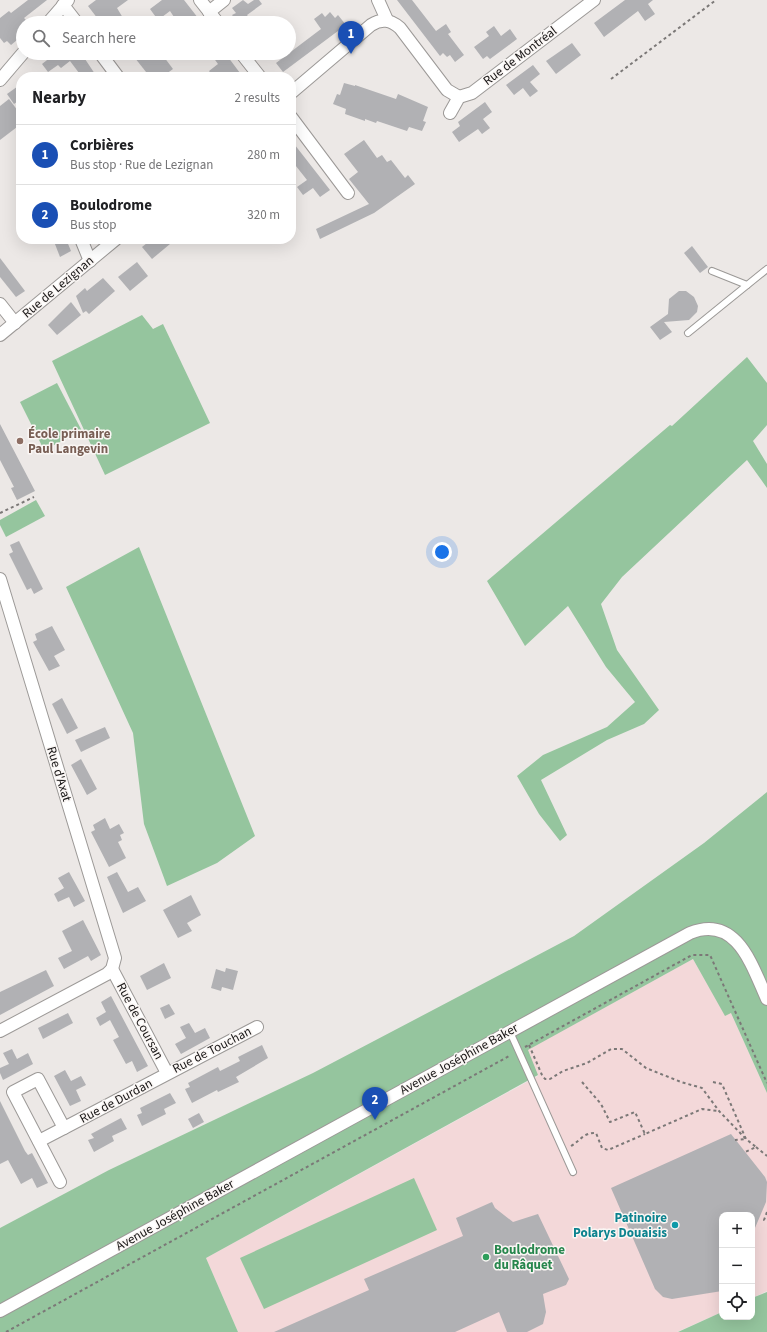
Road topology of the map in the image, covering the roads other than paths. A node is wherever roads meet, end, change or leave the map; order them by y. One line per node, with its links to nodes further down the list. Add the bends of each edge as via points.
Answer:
1 (200, 0): 6 (street)
2 (224, 0): 6 (street)
3 (378, 0): 10 (street)
4 (594, 0): 18 (street, Rue de Montréal, via 472,93)
5 (66, 3): 7 (street); 8 (street)
6 (209, 12): 9 (street)
7 (54, 16)
8 (73, 16)
9 (212, 16)
10 (387, 20): 17 (street, via 371,25); 18 (street, via 400,28 447,90)
11 (17, 60): 16 (street)
12 (105, 60): 14 (street)
13 (247, 60): 15 (street)
14 (114, 72)
15 (256, 72)
16 (1, 78)
17 (296, 89)
18 (459, 97): 19 (street)
19 (450, 113)
20 (296, 124): 21 (street)
21 (348, 193)
22 (83, 244): 24 (street)
23 (110, 244): 24 (street, Rue de Lezignan)
24 (90, 261): 29 (street, Rue de Lezignan)
25 (767, 269): 27 (lane)
26 (712, 271): 27 (lane)
27 (747, 285): 30 (lane)
28 (0, 304): 29 (street)
29 (15, 323): 31 (street, Rue de Lezignan)
30 (688, 332)
31 (0, 335)
32 (0, 579): 33 (street, Rue d'Axat, via 114,953)
33 (112, 969): 36 (street); 38 (street, Rue de Coursan)
34 (767, 999): 37 (street, Avenue Joséphine Baker, via 747,953 740,944 725,933 700,929 690,932)
35 (258, 1027): 38 (street, Rue de Touchan)
36 (0, 1031)
37 (510, 1032): 41 (lane); 43 (street, Avenue Joséphine Baker)
38 (168, 1073): 39 (street, Rue de Durdan)
39 (64, 1128): 40 (street, Rue de Durdan); 40 (street, Rue de Durdan, via 38,1079 26,1085 13,1092)
40 (39, 1141): 42 (street, Rue de Durdan)
41 (573, 1172)
42 (60, 1182)
43 (0, 1311)

